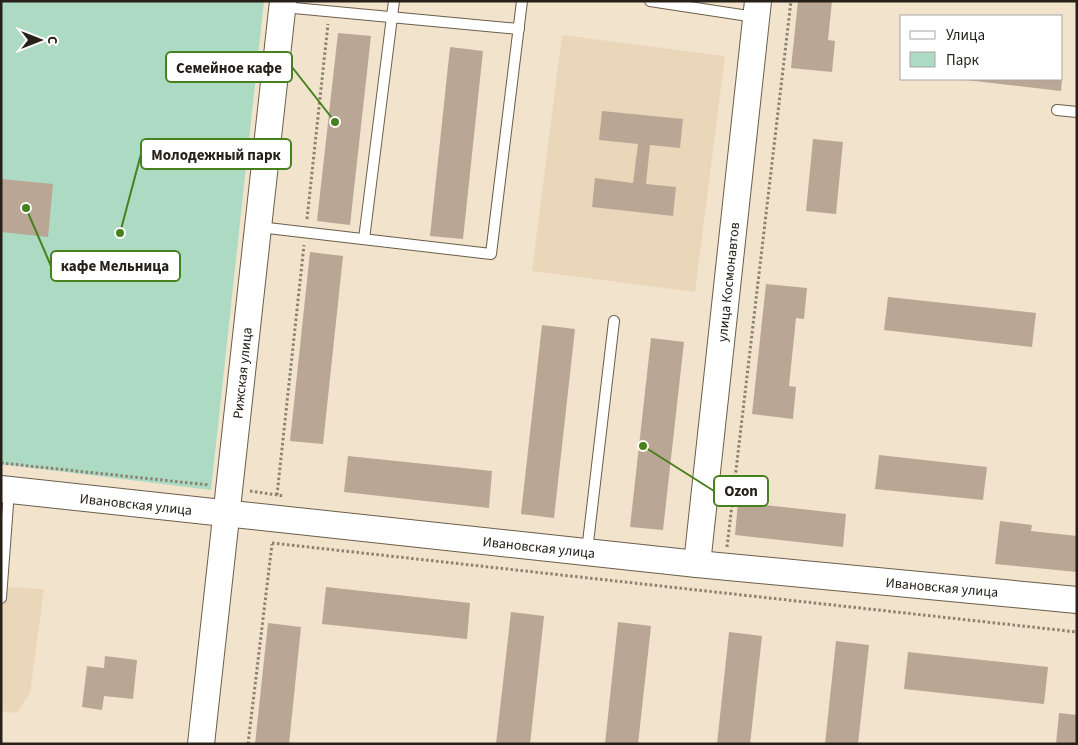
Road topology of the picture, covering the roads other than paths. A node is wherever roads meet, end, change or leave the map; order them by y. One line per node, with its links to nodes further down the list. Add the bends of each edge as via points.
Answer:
1 (394, 1): 6 (lane)
2 (522, 1): 7 (lane)
3 (650, 1): 5 (lane)
4 (282, 4): 6 (lane); 10 (street, Рижская улица)
5 (757, 9): 16 (street, улица Космонавтов)
6 (392, 17): 7 (lane); 11 (lane)
7 (519, 29): 11 (lane, via 491,254)
8 (1057, 110): 9 (lane)
9 (1077, 112)
10 (258, 227): 11 (lane); 14 (street, Рижская улица)
11 (364, 239)
12 (614, 321): 15 (lane)
13 (5, 490): 14 (street, Ивановская улица); 17 (lane)
14 (227, 514): 15 (street, Ивановская улица, via 273,531); 19 (street, Рижская улица)
15 (586, 552): 16 (street, Ивановская улица)
16 (697, 564): 18 (street, Ивановская улица)
17 (1, 598)
18 (1077, 600)
19 (201, 744)

